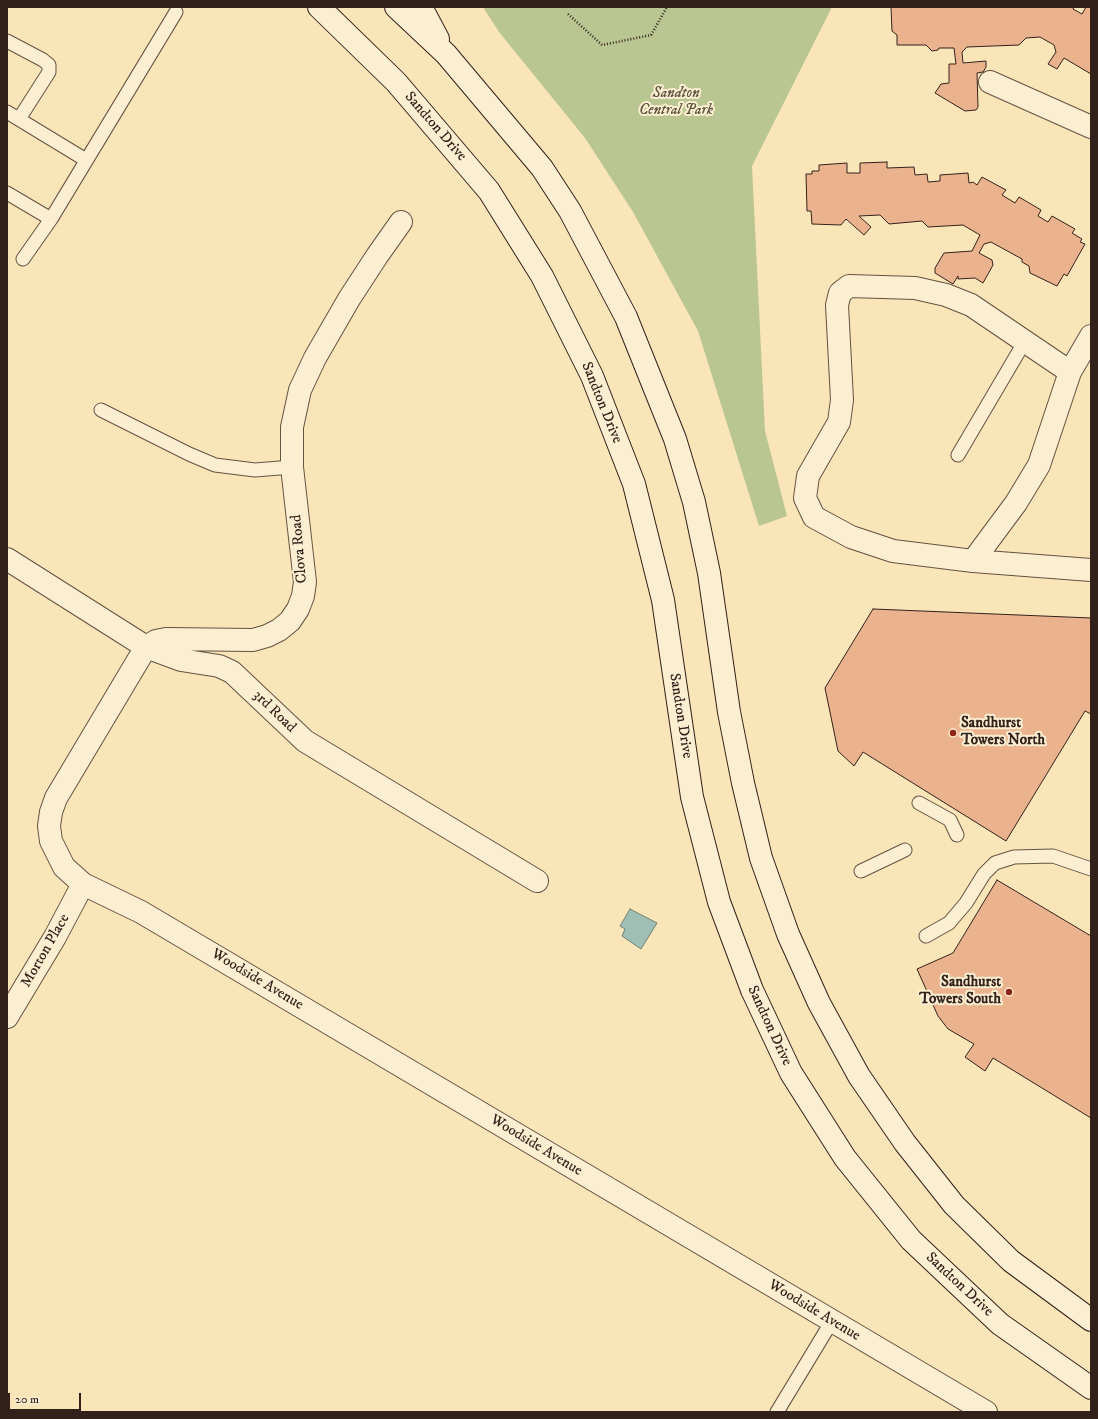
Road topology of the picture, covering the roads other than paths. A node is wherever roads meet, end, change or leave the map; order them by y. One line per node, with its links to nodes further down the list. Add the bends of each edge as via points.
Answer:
1 (319, 7): 37 (street, Sandton Drive, via 396,82 489,191 542,276 592,376 634,484 663,600 692,797 719,902 752,990 791,1073 845,1158 911,1240 1000,1324)
2 (396, 7): 6 (street)
3 (422, 7): 6 (street)
4 (176, 12): 11 (lane)
5 (7, 41): 9 (lane, via 43,60 49,66 49,72)
6 (446, 54): 35 (street, via 542,168 570,211 626,317 652,379 675,439 694,502 711,580 729,712 762,858 788,934 819,1003 859,1076 905,1143 954,1205 1010,1261)
7 (990, 82): 10 (street)
8 (7, 112): 9 (lane)
9 (19, 119): 11 (lane)
10 (1091, 126)
11 (86, 160): 13 (lane)
12 (7, 193): 13 (lane)
13 (50, 219): 15 (lane)
14 (401, 222): 21 (street, Clova Road, via 349,299 300,390 292,427)
15 (23, 259)
16 (1091, 336): 18 (street)
17 (1025, 341): 18 (street); 20 (lane); 23 (street, via 971,305 946,295 915,288 849,286 840,293 837,305 842,400 840,422 808,476 805,498 814,517 851,537 893,551)
18 (1070, 372): 23 (street, via 1039,465 1016,503)
19 (101, 410): 21 (lane, via 215,465 255,470)
20 (958, 454)
21 (292, 467): 25 (street, Clova Road, via 305,582 298,609 290,621 280,630 254,640 166,639)
22 (7, 559): 25 (street, 3rd Road)
23 (973, 561): 24 (street)
24 (1091, 570)
25 (146, 647): 31 (street, 3rd Road, via 181,660 219,666 232,672 305,741); 32 (street, via 56,798 51,812 51,841 64,867)
26 (919, 803): 27 (lane, via 950,820)
27 (957, 835)
28 (905, 850): 30 (lane)
29 (1091, 869): 33 (lane, via 1053,856 1014,857 996,863 984,874 966,903 949,923)
30 (861, 871)
31 (537, 881)
32 (83, 884): 34 (street, Morton Place); 36 (street, Woodside Avenue, via 141,912)
33 (926, 936)
34 (7, 1017)
35 (1091, 1320)
36 (832, 1321): 38 (lane); 39 (street, Woodside Avenue)
37 (1091, 1388)
38 (776, 1412)
39 (986, 1412)

